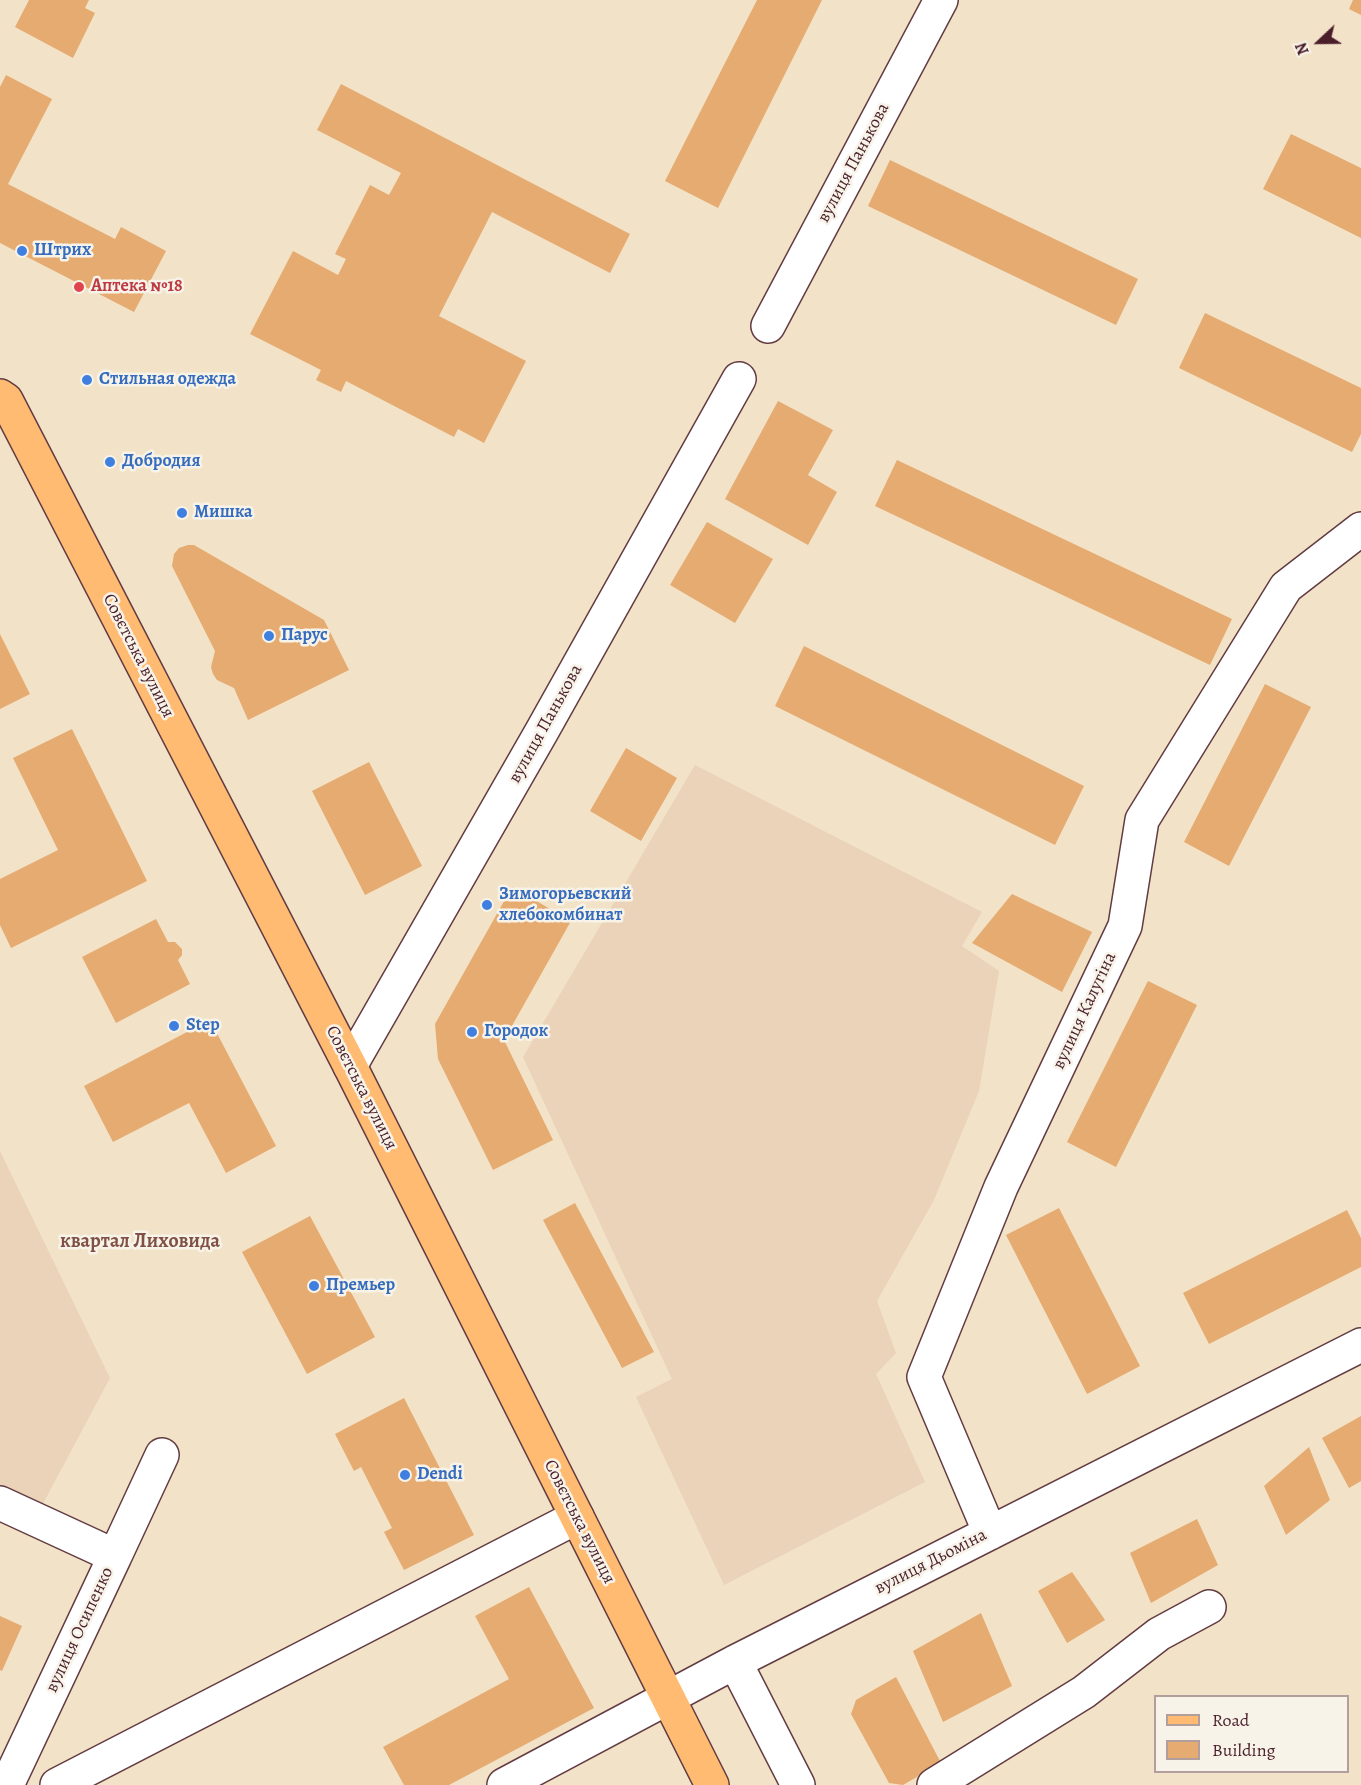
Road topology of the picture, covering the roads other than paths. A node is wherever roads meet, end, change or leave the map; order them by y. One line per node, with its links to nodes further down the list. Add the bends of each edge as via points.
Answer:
1 (940, 0): 2 (street, вулиця Панькова)
2 (768, 326)
3 (739, 380): 6 (street, вулиця Панькова)
4 (0, 396): 6 (main road, Совєтська вулиця, via 6,400)
5 (1361, 530): 11 (street, вулиця Калугіна, via 1286,587 1142,820 1125,926 1001,1187 924,1377)
6 (350, 1066): 10 (main road, Совєтська вулиця)
7 (1361, 1345): 11 (street, вулиця Дьоміна)
8 (162, 1455): 12 (street)
9 (0, 1503): 12 (street, вулиця Осипенко)
10 (577, 1517): 15 (main road, Совєтська вулиця); 17 (street)
11 (990, 1533): 14 (street, вулиця Дьоміна)
12 (114, 1556): 16 (street, вулиця Осипенко)
13 (1209, 1607): 21 (street, via 1159,1634 1084,1692)
14 (735, 1662): 15 (street, вулиця Дьоміна); 20 (street)
15 (667, 1697): 18 (street, вулиця Дьоміна); 19 (main road, Совєтська вулиця)
16 (7, 1785)
17 (57, 1785)
18 (504, 1785)
19 (712, 1785)
20 (798, 1785)
21 (934, 1785)

